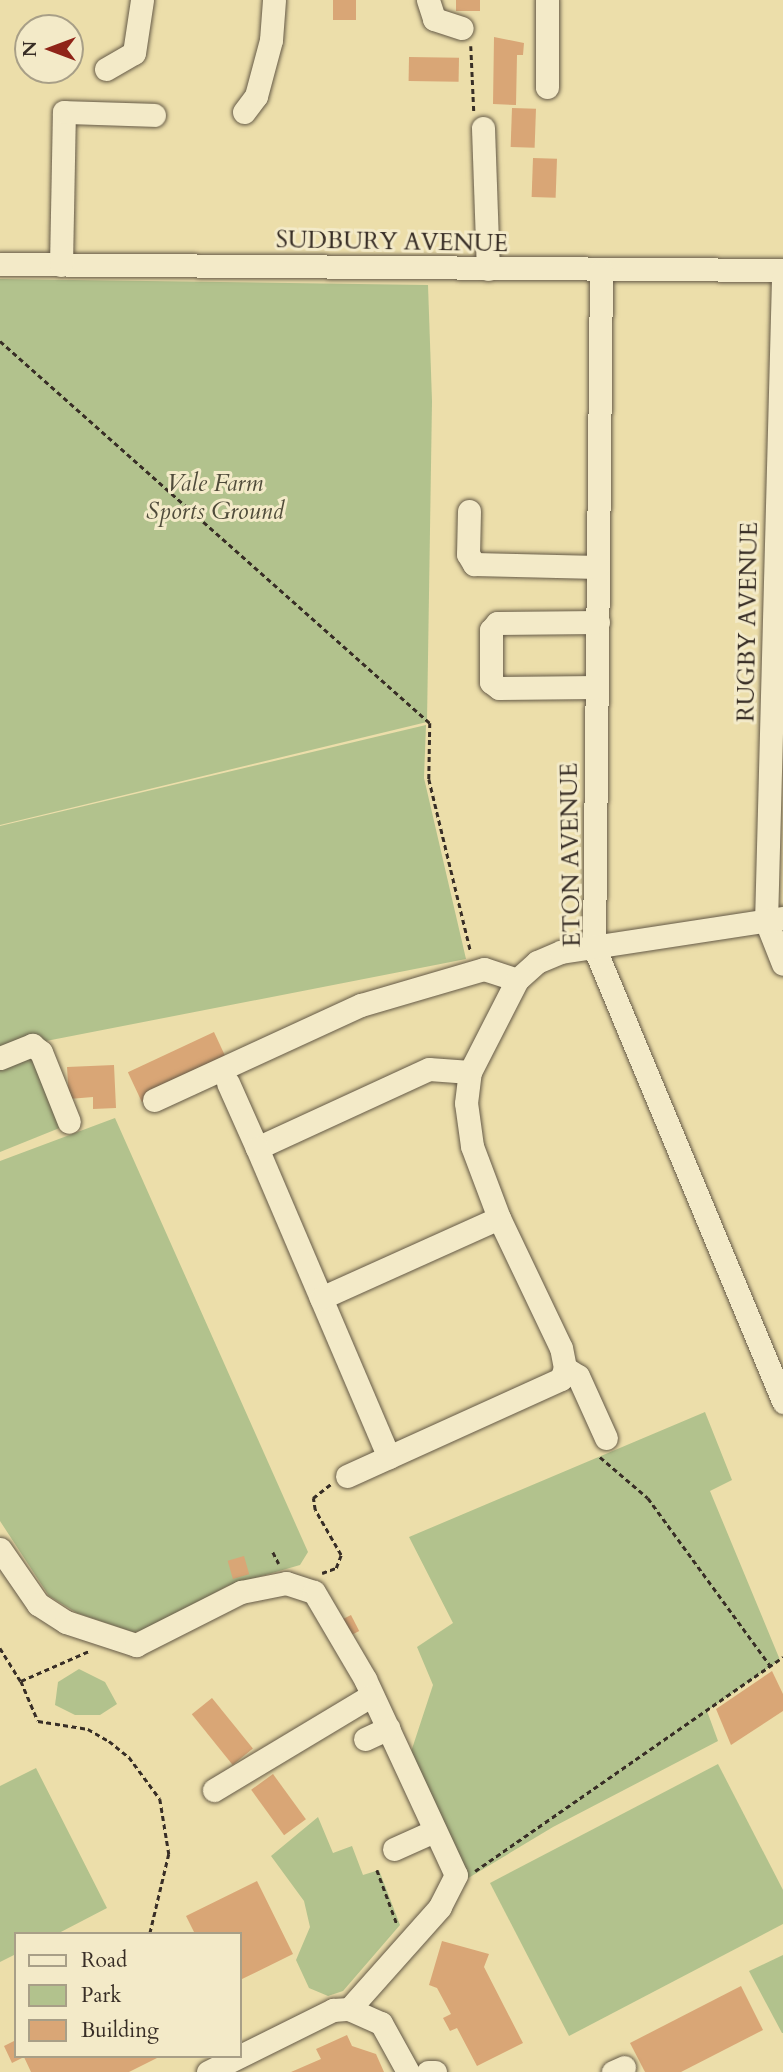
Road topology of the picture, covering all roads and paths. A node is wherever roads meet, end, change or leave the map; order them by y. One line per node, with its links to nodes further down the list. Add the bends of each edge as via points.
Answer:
1 (142, 0): 6 (street, via 134,54)
2 (274, 0): 8 (street, via 271,40 256,96)
3 (428, 0): 5 (street, via 433,19)
4 (547, 0): 7 (street)
5 (462, 28): 10 (path, via 471,34 472,110)
6 (106, 69)
7 (547, 87)
8 (244, 112)
9 (154, 115): 12 (street, via 64,112)
10 (483, 128): 13 (street)
11 (0, 264): 12 (street, SUDBURY AVENUE)
12 (61, 265): 13 (street, SUDBURY AVENUE)
13 (488, 269): 14 (street, SUDBURY AVENUE)
14 (601, 270): 15 (street, SUDBURY AVENUE); 19 (street, ETON AVENUE)
15 (783, 270)
16 (783, 278): 22 (street, RUGBY AVENUE)
17 (0, 341): 25 (path, via 430,723 429,779)
18 (469, 511): 19 (street, via 468,554 474,564)
19 (598, 567): 20 (street, ETON AVENUE)
20 (598, 622): 21 (street, ETON AVENUE); 21 (street, via 498,623 491,630 491,682 499,688)
21 (597, 687): 23 (street, ETON AVENUE)
22 (775, 919): 23 (street); 24 (street, RUGBY AVENUE)
23 (594, 947): 26 (street, via 537,962); 36 (street, ETON AVENUE)
24 (783, 964)
25 (468, 967): 26 (street); 30 (street, via 361,1005)
26 (517, 980): 28 (street)
27 (0, 1058): 31 (street, via 32,1045 41,1052)
28 (470, 1072): 32 (street, via 429,1069); 33 (street, via 466,1103 472,1146)
29 (228, 1083): 32 (street)
30 (153, 1100)
31 (69, 1122)
32 (257, 1147): 34 (street)
33 (499, 1218): 34 (street); 35 (street, via 561,1348)
34 (321, 1298): 38 (street)
35 (565, 1368): 37 (street, via 578,1376); 38 (street, via 561,1379)
36 (783, 1402)
37 (603, 1447): 45 (path, via 648,1499)
38 (389, 1457): 39 (street)
39 (347, 1476): 41 (path, via 313,1499 341,1555 336,1568)
40 (0, 1549): 42 (street, via 38,1604 65,1622)
41 (296, 1583): 42 (street, via 241,1592 150,1642 136,1645); 47 (street, via 314,1592)
42 (117, 1638): 46 (path)
43 (0, 1648): 46 (path)
44 (783, 1657): 45 (path)
45 (770, 1665): 54 (path, via 470,1875)
46 (20, 1681): 55 (path, via 38,1721 88,1730 109,1741 130,1757 160,1799 169,1854)
47 (359, 1696): 48 (street); 50 (street)
48 (388, 1728): 49 (street); 51 (street)
49 (365, 1739)
50 (214, 1790)
51 (433, 1831): 52 (street); 54 (street)
52 (394, 1849)
53 (376, 1870): 56 (path)
54 (456, 1875): 56 (street, via 440,1907)
55 (150, 1932)
56 (404, 1944): 57 (street)
57 (349, 2009): 58 (street, via 333,2010); 61 (street, via 381,2023)
58 (242, 2055)
59 (236, 2058): 60 (street)
60 (208, 2072)
61 (408, 2072)
62 (428, 2072): 63 (street)
63 (435, 2072)

